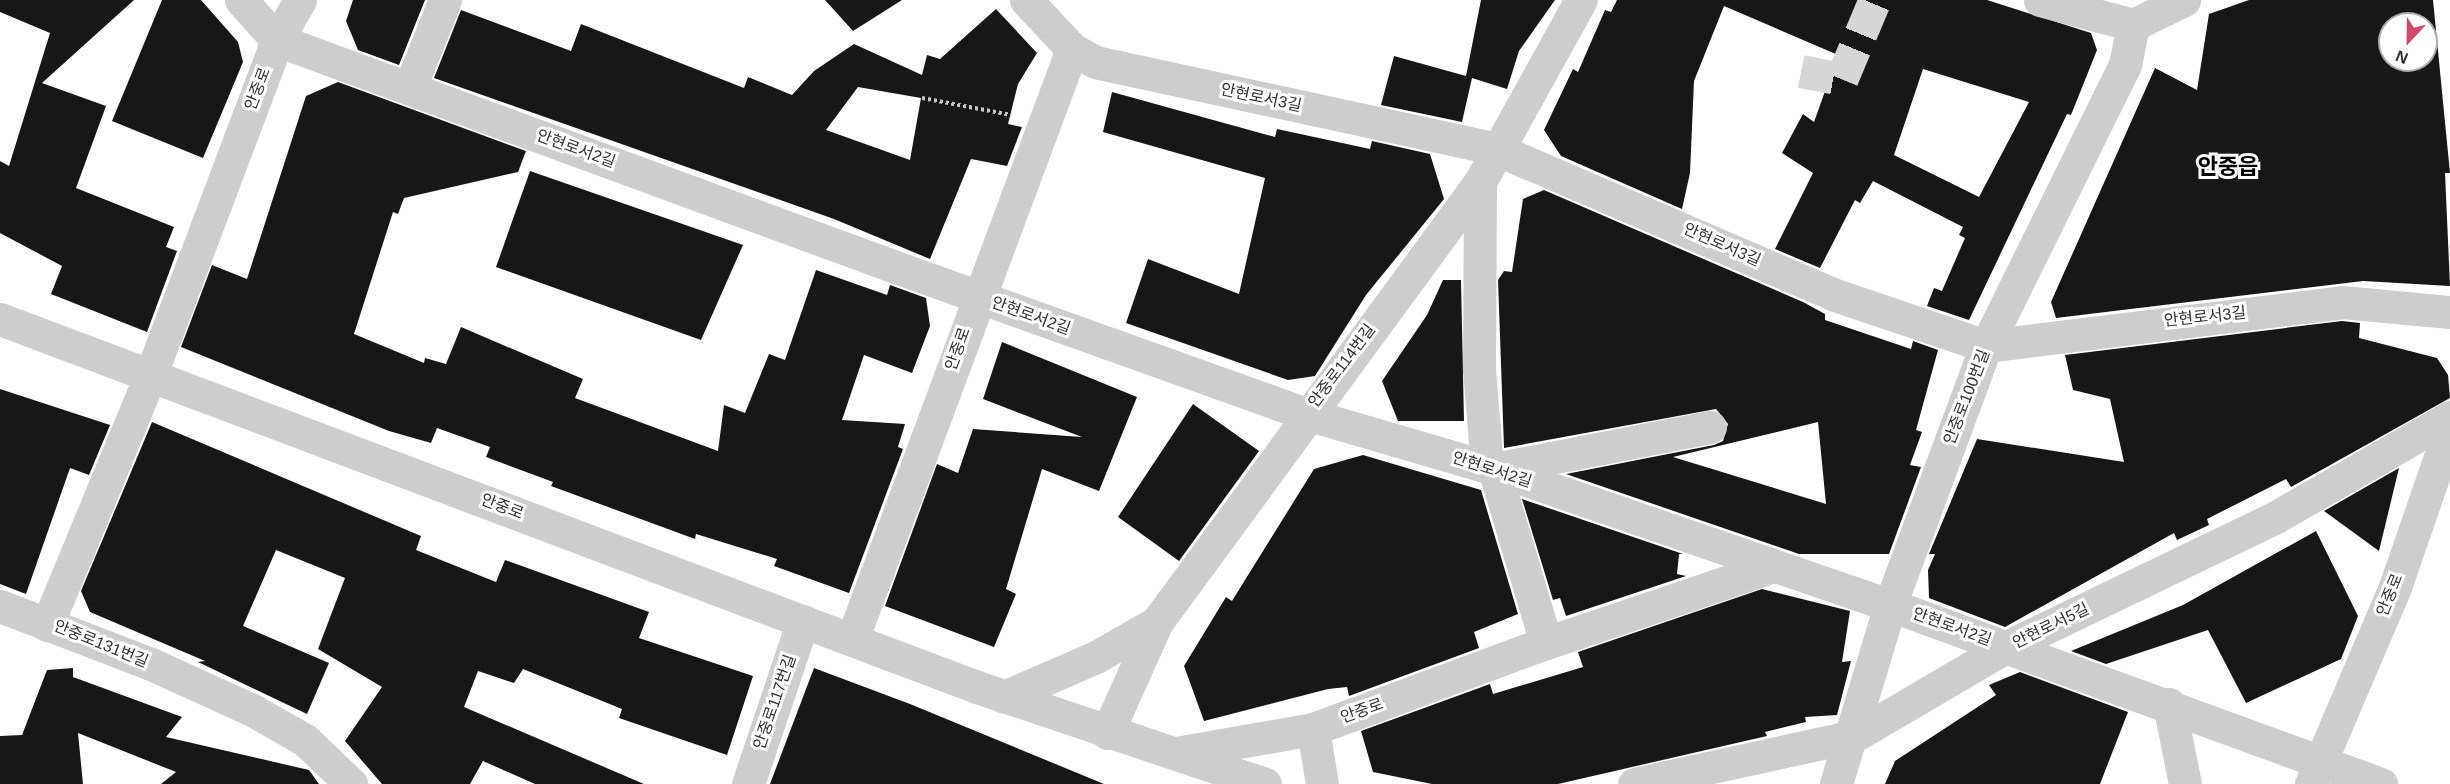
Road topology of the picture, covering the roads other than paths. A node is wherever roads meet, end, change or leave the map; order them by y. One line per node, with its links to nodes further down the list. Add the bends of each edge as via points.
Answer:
1 (241, 0): 9 (street, 안현로서2길)
2 (300, 0): 9 (street)
3 (445, 0): 11 (street)
4 (1026, 0): 10 (street, 안현로서3길)
5 (1581, 0): 12 (street, 안중로114번길)
6 (2040, 0): 8 (street)
7 (2184, 0): 8 (street)
8 (2133, 25): 19 (street, 안중로100번길, via 2125,65)
9 (277, 40): 11 (street, 안현로서2길); 20 (street, 안중로)
10 (1072, 50): 12 (street, 안현로서3길, via 1095,62); 16 (street, 안현로서2길)
11 (410, 87): 16 (street, 안현로서2길)
12 (1496, 149): 13 (street, 안중로114번길); 14 (street, 안현로서3길)
13 (1480, 183): 21 (street, 안중로114번길); 25 (street, via 1479,369)
14 (1696, 233): 15 (street); 19 (street, 안현로서3길, via 1835,295)
15 (1728, 270)
16 (977, 297): 21 (street, 안현로서2길); 32 (street, 안중로)
17 (2450, 312): 19 (street, 안현로서3길, via 2342,302)
18 (0, 319): 20 (street, 안중로)
19 (1986, 346): 27 (street, 안중로100번길)
20 (151, 374): 29 (street, 안중로); 31 (street, 안중로131번길)
21 (1306, 414): 25 (street, 안현로서2길); 30 (street, 안중로114번길)
22 (2450, 417): 34 (street, 안현로서5길, via 2276,517)
23 (1710, 427): 25 (street)
24 (2450, 428): 41 (street, 안중로, via 2395,587)
25 (1490, 468): 26 (street, 안현로서2길); 33 (street)
26 (1770, 567): 27 (street, 안현로서2길); 33 (street, 안중로)
27 (1890, 605): 34 (street, 안현로서2길); 39 (street, 안중로100번길)
28 (0, 606): 31 (street)
29 (803, 621): 32 (street, 안중로); 43 (street, 안중로117번길)
30 (1157, 622): 35 (street, via 1096,657); 38 (street, 안중로114번길)
31 (47, 624): 42 (street, 안중로131번길, via 254,711 305,740)
32 (853, 637): 35 (street, 안중로)
33 (1546, 643): 37 (street, 안중로)
34 (2006, 647): 36 (street); 39 (street, 안현로서5길)
35 (1004, 697): 38 (street, 안중로)
36 (2169, 704): 41 (street); 48 (street)
37 (1313, 729): 40 (street, 안중로); 45 (street)
38 (1107, 733): 40 (street, 안중로)
39 (1854, 736): 46 (street, 안현로서5길); 47 (street, 안중로100번길)
40 (1172, 754): 44 (street, 안중로)
41 (2316, 772): 49 (street)
42 (342, 780)
43 (748, 784)
44 (1265, 784)
45 (1322, 784)
46 (1634, 784)
47 (1836, 784)
48 (2185, 784)
49 (2381, 784)

